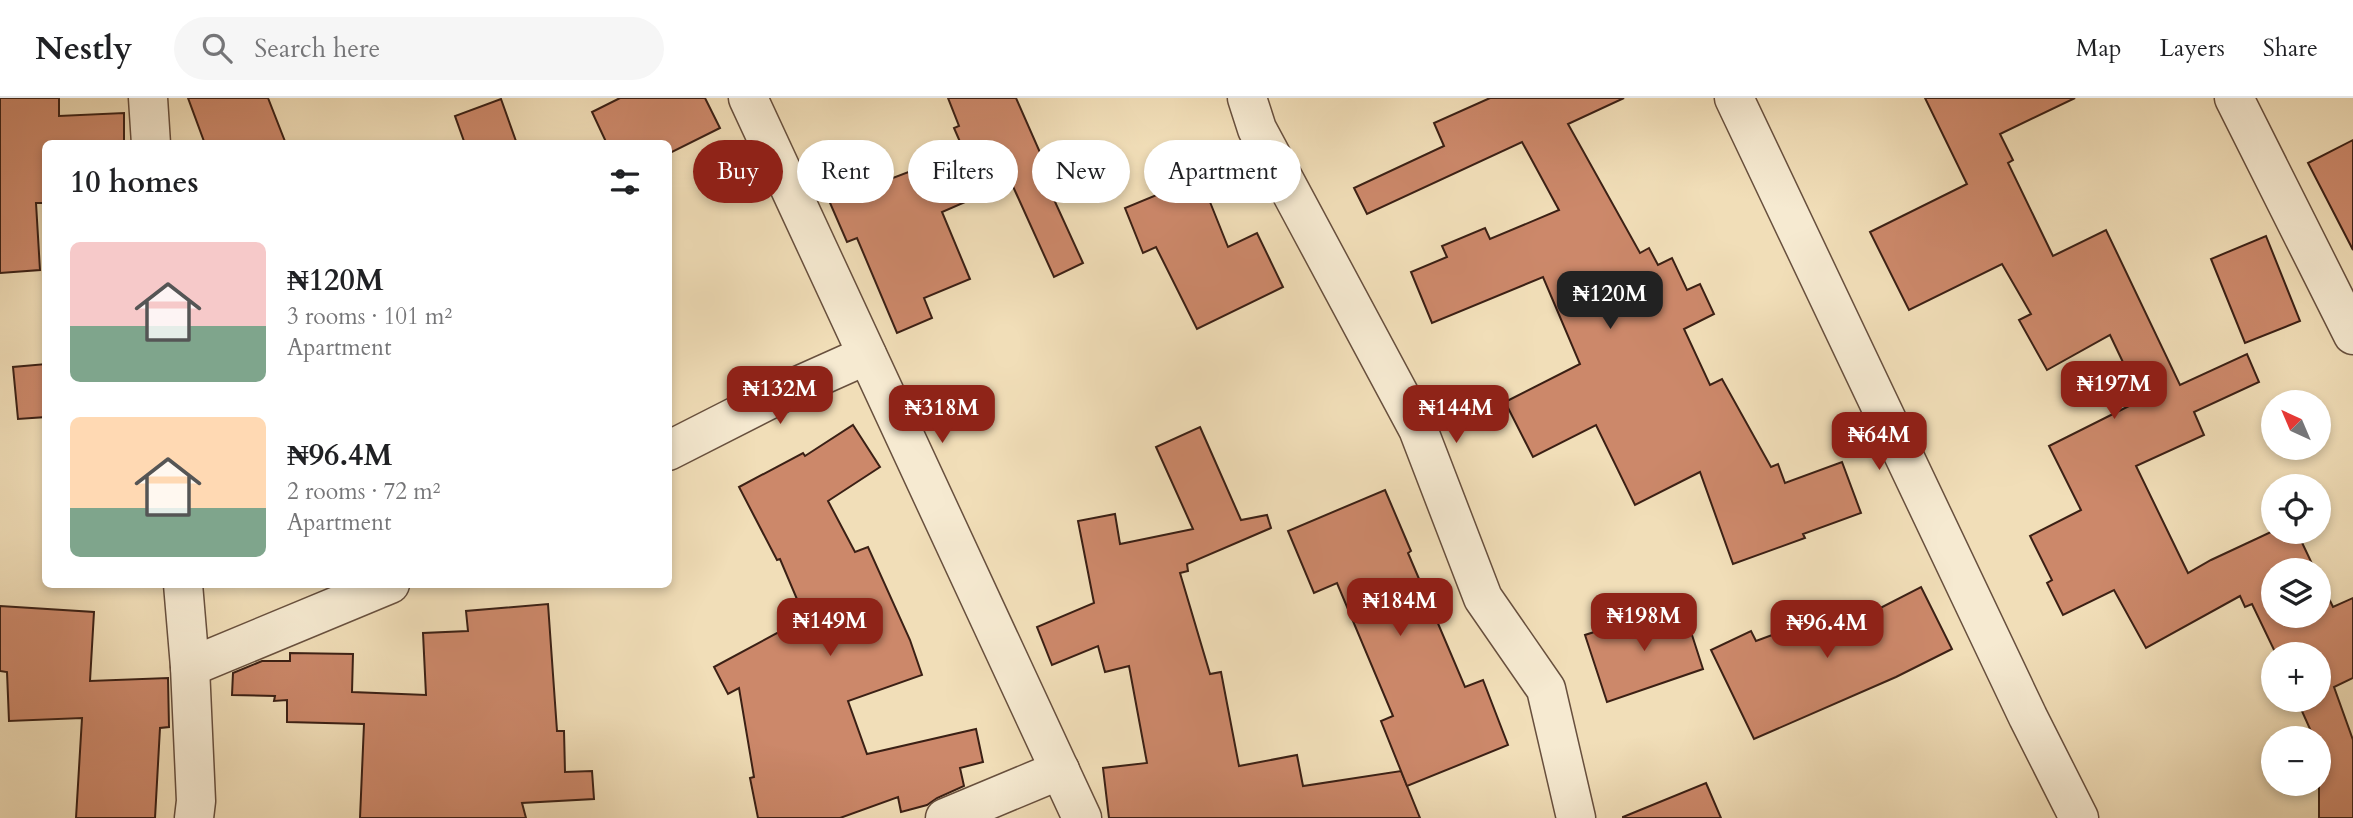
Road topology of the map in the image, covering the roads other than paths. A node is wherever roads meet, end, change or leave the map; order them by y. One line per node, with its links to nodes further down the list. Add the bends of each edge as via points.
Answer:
1 (148, 98): 6 (street)
2 (748, 98): 8 (street)
3 (1247, 98): 17 (street, via 1258,129 1418,429 1483,598 1546,689)
4 (1734, 98): 18 (street)
5 (2234, 98): 7 (street)
6 (151, 140)
7 (2353, 335)
8 (867, 355): 9 (street); 13 (street)
9 (672, 449)
10 (183, 588): 12 (street)
11 (380, 588): 12 (street)
12 (190, 667): 14 (street)
13 (1060, 770): 15 (street); 16 (street)
14 (194, 818)
15 (945, 818)
16 (1082, 818)
17 (1576, 818)
18 (2079, 818)

